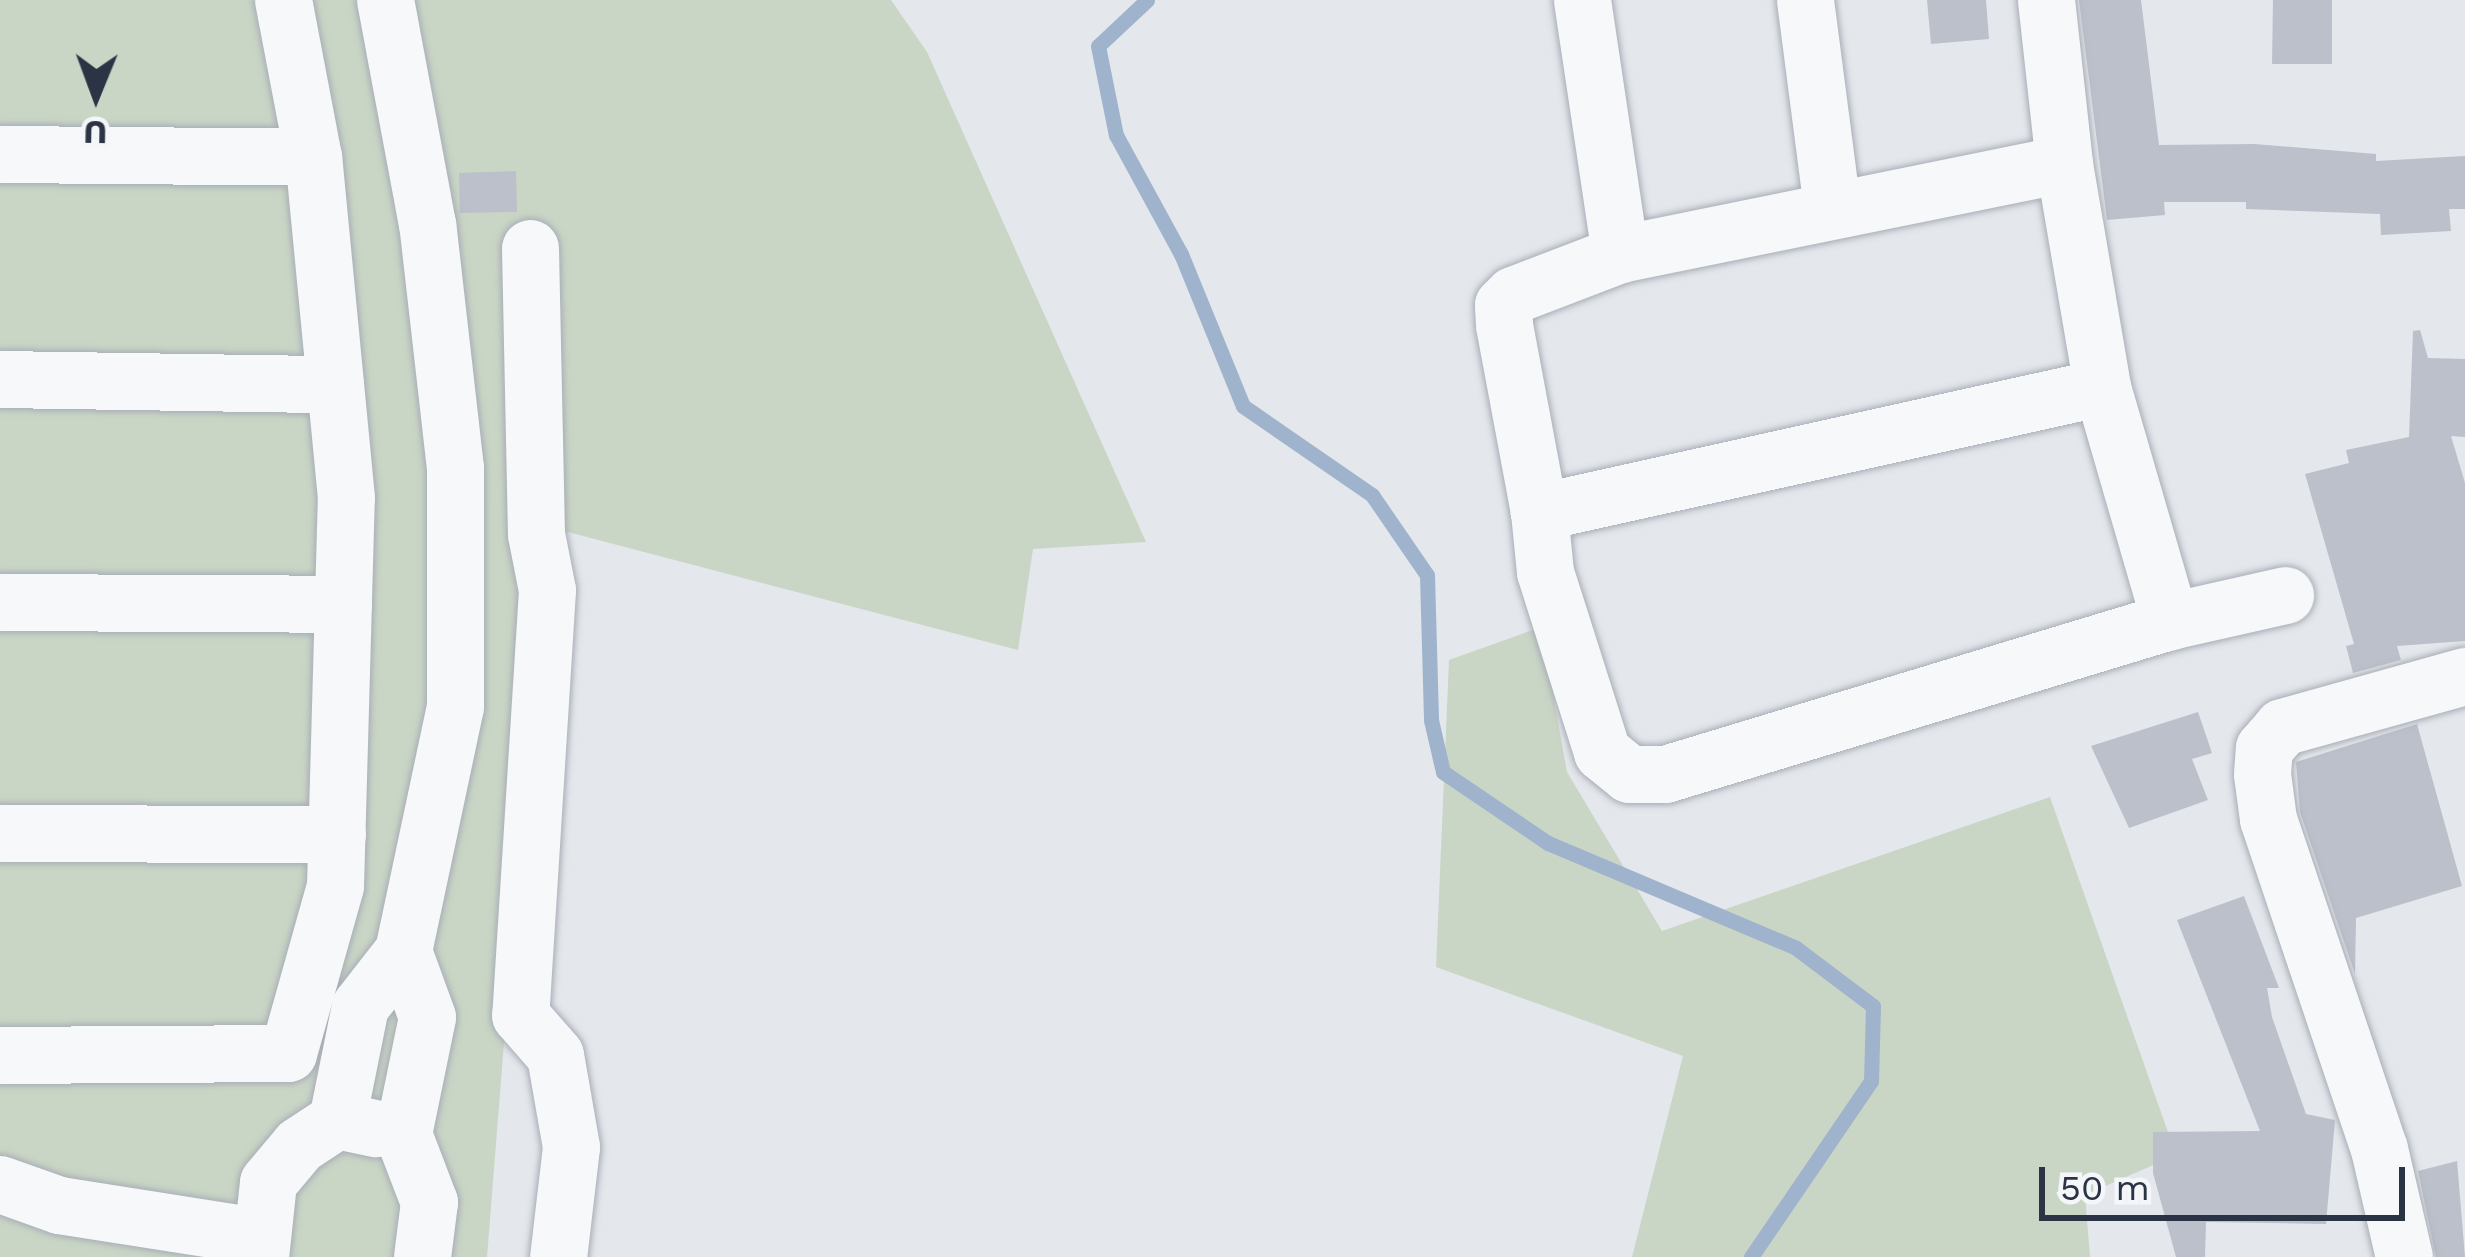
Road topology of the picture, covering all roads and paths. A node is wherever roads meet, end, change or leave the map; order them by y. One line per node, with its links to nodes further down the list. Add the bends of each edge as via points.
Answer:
1 (283, 0): 7 (street)
2 (385, 0): 23 (street, via 427,224 455,468 455,707)
3 (1582, 0): 11 (street)
4 (1805, 0): 9 (street)
5 (2046, 0): 8 (street)
6 (0, 154): 7 (street)
7 (313, 157): 13 (street)
8 (2064, 164): 9 (street); 14 (street)
9 (1832, 208): 11 (street)
10 (530, 248): 30 (street, via 536,534 547,590 520,1016 555,1055 572,1147)
11 (1621, 254): 15 (street, via 1503,305)
12 (0, 379): 13 (street)
13 (335, 384): 18 (street, via 346,498)
14 (2102, 387): 15 (street); 19 (street)
15 (1539, 512): 19 (street, via 1545,572 1602,752 1629,774 1665,774)
16 (2285, 595): 19 (street)
17 (0, 602): 18 (street)
18 (343, 604): 22 (street)
19 (2170, 621)
20 (2465, 676): 31 (street, via 2282,727 2263,761 2268,819 2379,1149)
21 (0, 833): 22 (street)
22 (337, 834): 24 (street, via 335,886 288,1053)
23 (404, 951): 25 (street, via 360,1006); 26 (street, via 427,1017)
24 (0, 1055)
25 (338, 1120): 26 (street); 28 (street, via 299,1145 268,1182)
26 (404, 1134): 29 (street, via 429,1202)
27 (0, 1184): 28 (street)
28 (259, 1246)
29 (422, 1257)
30 (558, 1257)
31 (2404, 1257)

